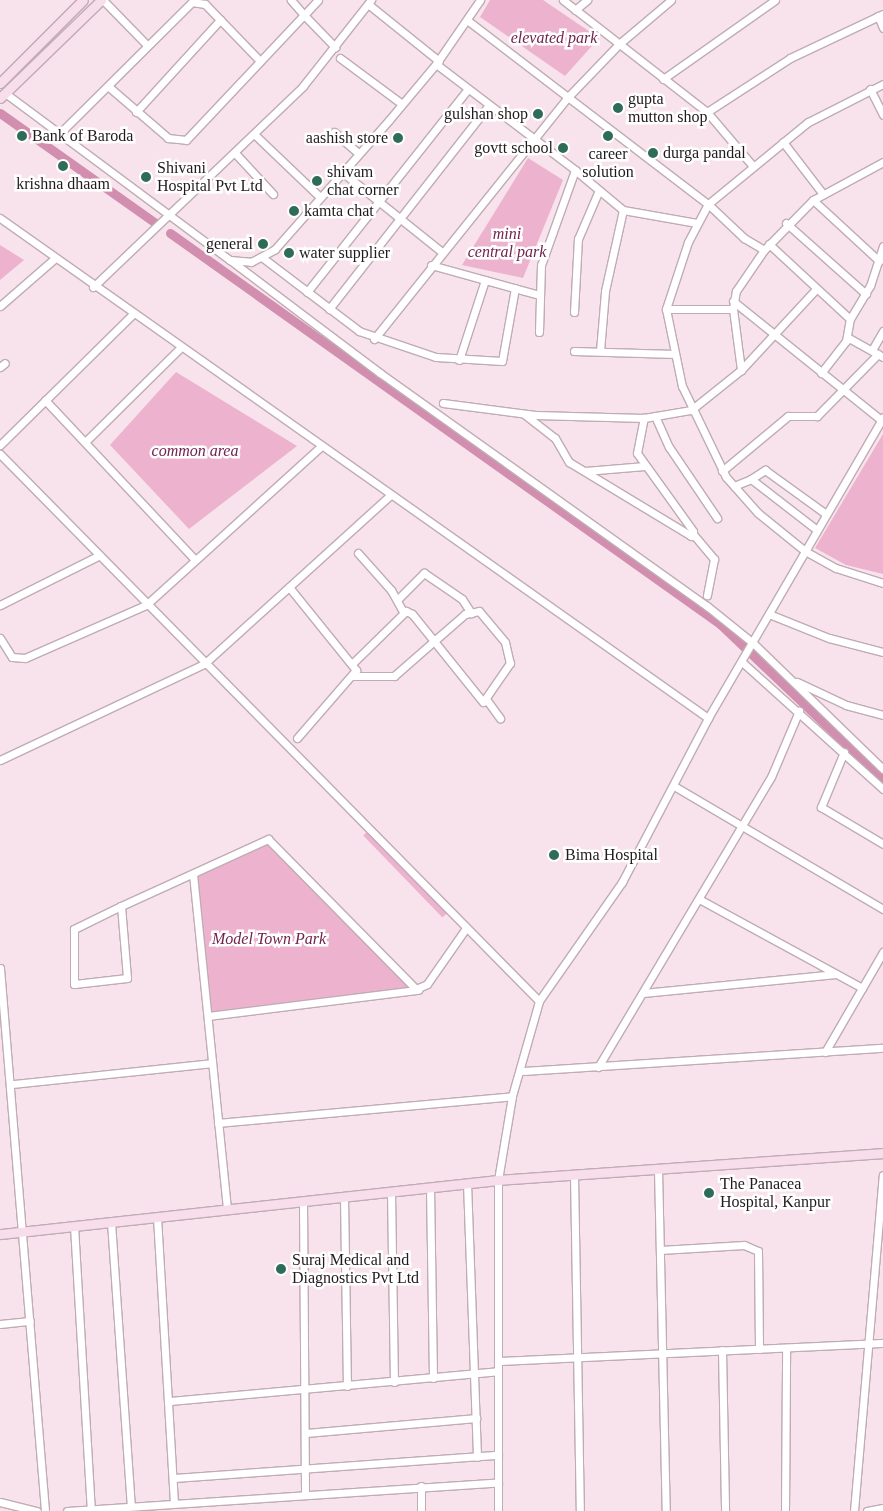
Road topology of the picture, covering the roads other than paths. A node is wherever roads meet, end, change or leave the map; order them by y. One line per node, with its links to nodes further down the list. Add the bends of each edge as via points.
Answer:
1 (83, 0): 24 (street)
2 (102, 0): 17 (street); 29 (street)
3 (291, 0): 12 (street)
4 (318, 0): 12 (street)
5 (480, 0): 15 (street)
6 (563, 0): 11 (street)
7 (587, 0): 11 (street)
8 (672, 0): 18 (street)
9 (776, 0): 23 (street)
10 (370, 2): 19 (street); 22 (street)
11 (575, 10): 18 (street)
12 (304, 15): 19 (street); 21 (street)
13 (880, 15): 16 (street); 34 (street, via 790,58)
14 (220, 20): 17 (street, via 205,4 192,2); 21 (street); 33 (street)
15 (467, 20): 22 (street); 30 (street)
16 (883, 28)
17 (146, 44): 26 (street)
18 (619, 44): 23 (street); 30 (street)
19 (335, 47): 38 (street)
20 (340, 58): 31 (street)
21 (260, 61): 33 (street, via 186,140 168,138)
22 (438, 62): 27 (street); 31 (street)
23 (662, 79): 34 (street)
24 (0, 83)
25 (883, 84): 28 (street)
26 (109, 87): 33 (street); 37 (street)
27 (468, 89): 32 (street); 52 (street)
28 (870, 90): 35 (street); 40 (street, via 808,122)
29 (2, 95): 37 (street)
30 (567, 98): 39 (street); 53 (street)
31 (402, 104): 42 (street)
32 (488, 106): 39 (street); 57 (street)
33 (136, 112)
34 (707, 112): 44 (street)
35 (883, 114)
36 (334, 132): 42 (street)
37 (60, 133): 55 (street)
38 (254, 134): 41 (street); 50 (street)
39 (533, 140): 45 (street); 62 (street)
40 (783, 142): 44 (street); 49 (street)
41 (235, 153): 48 (street); 55 (street)
42 (358, 153): 46 (street)
43 (883, 162): 49 (street)
44 (752, 165): 53 (street)
45 (575, 170): 47 (street); 74 (street, via 546,243)
46 (342, 172): 50 (street); 52 (street)
47 (599, 190): 54 (street); 79 (street, via 578,239)
48 (273, 194)
49 (823, 194): 51 (street)
50 (320, 197): 63 (street)
51 (813, 200): 59 (street); 66 (street)
52 (379, 201): 57 (street); 72 (street)
53 (708, 204): 58 (street); 61 (street, via 744,238)
54 (623, 210): 58 (street); 89 (street, via 605,291)
55 (173, 214): 65 (street); 69 (street)
56 (0, 218): 64 (street)
57 (400, 218): 62 (street); 77 (street)
58 (697, 223): 78 (street)
59 (786, 223): 61 (street); 73 (street)
60 (883, 246): 66 (street)
61 (767, 247): 71 (street); 75 (street)
62 (442, 252): 67 (street)
63 (263, 258): 65 (street, via 242,263); 72 (street)
64 (54, 259): 69 (street); 76 (street)
65 (230, 260): 132 (street)
66 (879, 261): 73 (street)
67 (431, 265): 68 (street); 86 (street)
68 (485, 280): 70 (street); 92 (street)
69 (93, 287): 80 (street)
70 (514, 288): 74 (street); 92 (street, via 502,361)
71 (816, 289): 81 (street); 84 (street)
72 (307, 292): 77 (street)
73 (866, 294): 81 (street)
74 (539, 295): 83 (street)
75 (733, 305): 78 (street); 84 (street); 93 (street)
76 (0, 306)
77 (329, 308): 86 (street)
78 (666, 309): 90 (street)
79 (574, 312)
80 (133, 314): 87 (street); 96 (street)
81 (850, 319): 85 (street)
82 (883, 330): 91 (street)
83 (539, 332)
84 (775, 334): 93 (street); 94 (street)
85 (847, 336): 91 (street); 94 (street)
86 (374, 339): 92 (street)
87 (180, 348): 103 (street); 105 (street)
88 (574, 351): 89 (street)
89 (600, 352): 90 (street)
90 (675, 354): 98 (street)
91 (877, 354): 95 (street)
92 (459, 360)
93 (741, 370): 98 (street)
94 (822, 373): 95 (street)
95 (843, 392): 102 (street); 109 (street, via 814,418 788,416)
96 (45, 400): 103 (street); 104 (street)
97 (443, 403): 99 (street)
98 (691, 410): 100 (street); 109 (street)
99 (524, 414): 101 (street); 108 (street, via 554,438 564,459)
100 (655, 416): 101 (street); 114 (street, via 669,447)
101 (644, 418): 107 (street, via 636,446)
102 (882, 419): 113 (street)
103 (86, 441): 120 (street)
104 (0, 445)
105 (320, 447): 112 (street); 120 (street)
106 (0, 454): 119 (street)
107 (645, 466): 108 (street); 116 (street)
108 (584, 471): 116 (street, via 688,536)
109 (722, 471): 111 (street)
110 (751, 479): 111 (street); 113 (street, via 765,470); 115 (street)
111 (734, 486): 117 (street)
112 (389, 496): 122 (street); 143 (street)
113 (826, 514): 115 (street)
114 (717, 518)
115 (817, 530): 117 (street)
116 (693, 534): 123 (street, via 714,559)
117 (805, 551): 121 (street, via 836,568); 129 (street)
118 (358, 553): 124 (street)
119 (98, 556): 125 (street); 126 (street)
120 (195, 560): 125 (street)
121 (883, 582)
122 (289, 587): 134 (street); 136 (street)
123 (707, 595)
124 (398, 598): 127 (street); 128 (street, via 424,573 462,599)
125 (146, 605): 130 (street, via 25,658 12,657); 136 (street)
126 (0, 606)
127 (403, 612): 131 (street, via 412,614); 134 (street)
128 (470, 613): 131 (street); 139 (street, via 479,611 505,642 510,663)
129 (769, 614): 132 (street); 133 (street, via 829,638)
130 (0, 638)
131 (434, 641): 137 (street, via 394,676); 139 (street, via 483,702)
132 (752, 644): 135 (street); 138 (street)
133 (883, 652)
134 (354, 662): 137 (street)
135 (742, 662): 140 (street); 143 (street)
136 (204, 664): 146 (street); 156 (street)
137 (353, 676): 144 (street)
138 (789, 677): 141 (street, via 846,705); 147 (street)
139 (486, 699): 142 (street)
140 (799, 711): 145 (street); 150 (street, via 771,778)
141 (883, 715)
142 (500, 718)
143 (708, 718): 148 (street)
144 (297, 738)
145 (844, 752): 149 (street); 151 (street, via 821,807)
146 (0, 760)
147 (883, 769)
148 (674, 786): 150 (street); 163 (street, via 622,882)
149 (883, 789)
150 (742, 826): 153 (street); 155 (street)
151 (883, 844)
152 (194, 874): 154 (street); 161 (street, via 268,840); 164 (street)
153 (700, 899): 159 (street); 162 (street)
154 (122, 906): 154 (street, via 128,978 74,984 74,929)
155 (883, 909)
156 (466, 928): 161 (street); 163 (street)
157 (883, 952): 160 (street)
158 (0, 968): 170 (street)
159 (836, 974): 160 (street); 162 (street)
160 (862, 988): 166 (street)
161 (418, 990): 164 (street)
162 (642, 993): 168 (street)
163 (539, 1001): 169 (street)
164 (208, 1016): 167 (street)
165 (883, 1048): 166 (street)
166 (825, 1052): 168 (street)
167 (212, 1063): 170 (street); 172 (street)
168 (598, 1067): 169 (street)
169 (522, 1071): 171 (street)
170 (13, 1084): 187 (street)
171 (512, 1096): 172 (street); 177 (street)
172 (218, 1123): 183 (street)
173 (883, 1153): 174 (street)
174 (658, 1169): 175 (street); 189 (street)
175 (574, 1175): 177 (street); 199 (street)
176 (883, 1175): 190 (street)
177 (498, 1180): 178 (street); 200 (street)
178 (467, 1183): 179 (street); 202 (street)
179 (430, 1187): 180 (street); 203 (street)
180 (391, 1192): 181 (street); 204 (street)
181 (344, 1197): 182 (street); 205 (street)
182 (303, 1201): 183 (street); 206 (street)
183 (227, 1209): 184 (street)
184 (157, 1217): 185 (street); 207 (street)
185 (111, 1222): 186 (street); 219 (street)
186 (74, 1226): 187 (street); 221 (street)
187 (23, 1231): 188 (street); 191 (street)
188 (0, 1234)
189 (660, 1250): 196 (street, via 744,1246 758,1251); 198 (street)
190 (879, 1258): 193 (street)
191 (30, 1321): 192 (street); 223 (street)
192 (0, 1324)
193 (869, 1343): 194 (street); 195 (street); 231 (street)
194 (883, 1343)
195 (786, 1348): 196 (street); 230 (street)
196 (759, 1349): 197 (street)
197 (722, 1350): 198 (street); 229 (street)
198 (662, 1352): 199 (street); 228 (street)
199 (578, 1355): 200 (street); 227 (street)
200 (498, 1361): 201 (street)
201 (498, 1371): 202 (street); 210 (street)
202 (475, 1373): 203 (street); 208 (street)
203 (433, 1378): 204 (street)
204 (394, 1382): 205 (street)
205 (347, 1386): 206 (street)
206 (306, 1389): 207 (street); 209 (street)
207 (170, 1401): 213 (street)
208 (476, 1418): 209 (street); 211 (street)
209 (306, 1433): 212 (street)
210 (498, 1456): 211 (street); 214 (street)
211 (477, 1457): 212 (street)
212 (306, 1466): 213 (street); 216 (street)
213 (174, 1478): 217 (street)
214 (498, 1482): 215 (street); 226 (street)
215 (421, 1486): 216 (street); 225 (street)
216 (306, 1493): 217 (street)
217 (174, 1501): 219 (street)
218 (0, 1502): 222 (street)
219 (136, 1507): 221 (street)
220 (883, 1508): 232 (street)
221 (90, 1509): 224 (street)
222 (37, 1511)
223 (45, 1511)
224 (67, 1511)
225 (421, 1511)
226 (498, 1511)
227 (580, 1511)
228 (666, 1511)
229 (726, 1511)
230 (785, 1511)
231 (854, 1511)
232 (867, 1511)

